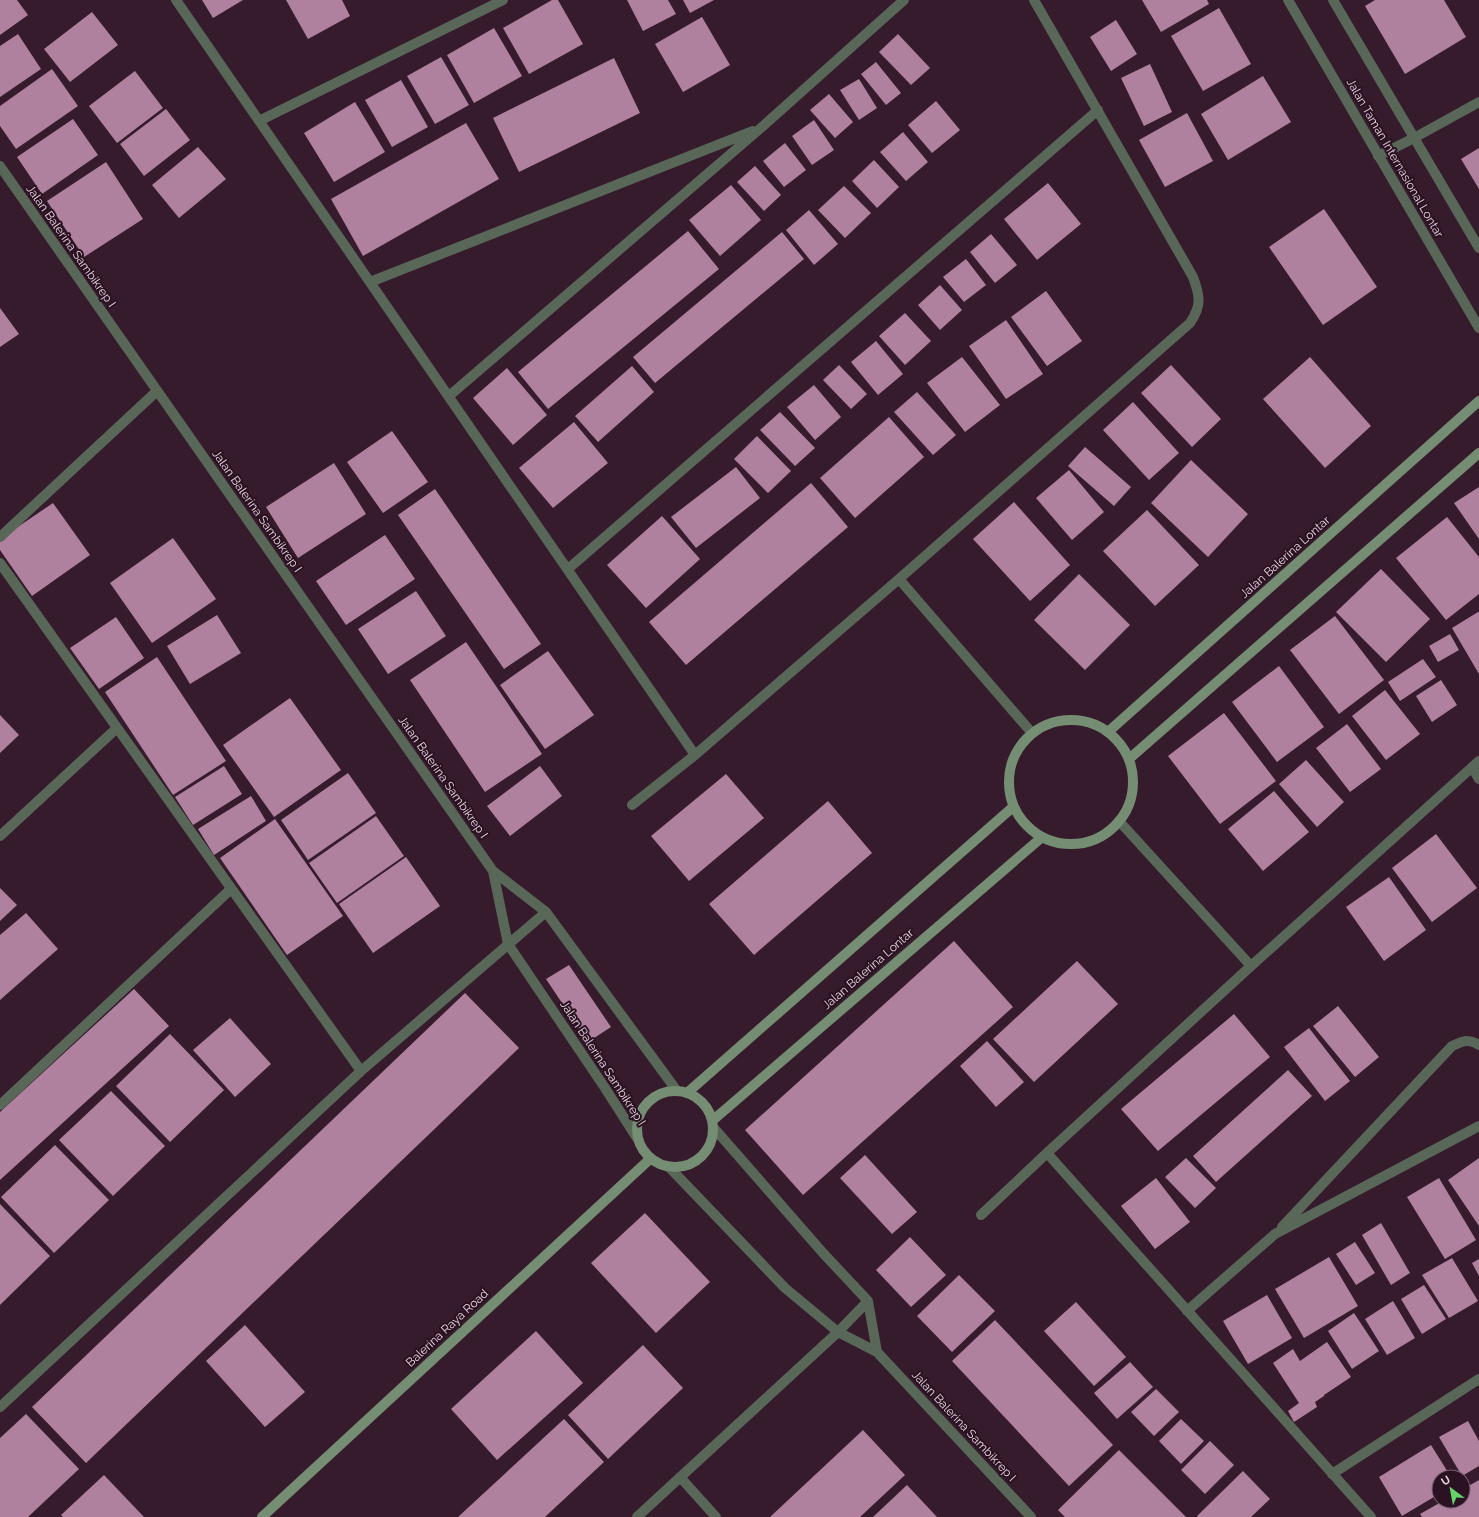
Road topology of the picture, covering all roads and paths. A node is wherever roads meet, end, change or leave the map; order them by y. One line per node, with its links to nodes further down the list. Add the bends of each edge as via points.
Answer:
1 (176, 0): 9 (street)
2 (503, 0): 9 (street)
3 (904, 0): 10 (street)
4 (1034, 0): 8 (street)
5 (1288, 0): 12 (street, Jalan Taman Internasional Lontar)
6 (1333, 0): 11 (street)
7 (1479, 102): 11 (street)
8 (1098, 110): 23 (street); 24 (street, via 1194,277 1199,293 1199,305 1195,316)
9 (259, 121): 15 (street)
10 (762, 127): 15 (street); 18 (street)
11 (1414, 138): 12 (street); 14 (street)
12 (1378, 156): 16 (street, Jalan Taman Internasional Lontar)
13 (0, 166): 17 (street, Jalan Balerina Sambikrep I)
14 (1479, 248)
15 (370, 282): 18 (street)
16 (1479, 328)
17 (157, 391): 21 (street); 37 (street, Jalan Balerina Sambikrep I)
18 (449, 396): 23 (street)
19 (1479, 401): 26 (street, Jalan Balerina Lontar)
20 (1479, 453): 29 (street)
21 (0, 537)
22 (0, 563): 25 (street)
23 (568, 569): 28 (street)
24 (899, 580): 27 (street); 28 (street)
25 (117, 728): 35 (street); 38 (street)
26 (1108, 732): 27 (street, via 1083,720 1056,721); 29 (street, via 1120,744)
27 (1032, 733): 33 (street, via 1018,748 1010,767 1008,788)
28 (695, 755): 32 (street)
29 (1129, 759): 34 (street, via 1133,775 1132,791 1128,807)
30 (1476, 764): 31 (street); 41 (street)
31 (1479, 779)
32 (632, 805)
33 (1013, 807): 36 (street, via 1024,824); 44 (street)
34 (1119, 820): 36 (street, via 1103,835 1084,843 1062,844); 41 (street)
35 (0, 836)
36 (1041, 838): 46 (street, Jalan Balerina Lontar)
37 (493, 871): 39 (street, Jalan Balerina Sambikrep I); 40 (street, Jalan Balerina Sambikrep I)
38 (231, 889): 43 (street); 45 (street)
39 (546, 912): 40 (street); 44 (street, Jalan Balerina Sambikrep I)
40 (508, 944): 43 (street); 48 (street, Jalan Balerina Sambikrep I)
41 (1251, 966): 49 (street)
42 (1479, 1045): 53 (street, via 1473,1041 1463,1041 1452,1046)
43 (361, 1071): 59 (street)
44 (682, 1092): 46 (street, via 696,1097 704,1104); 48 (street, via 663,1093 651,1100 641,1111 637,1124)
45 (0, 1105)
46 (713, 1124): 51 (street, via 712,1140 706,1152 695,1162 682,1167); 54 (street, via 823,1253)
47 (1479, 1126): 53 (street)
48 (637, 1138): 50 (street)
49 (1047, 1153): 52 (street); 55 (street)
50 (650, 1159): 51 (street); 62 (street, Balerina Raya Road)
51 (669, 1167): 56 (street, Jalan Balerina Sambikrep I, via 785,1288)
52 (981, 1215)
53 (1275, 1234): 55 (street)
54 (868, 1301): 56 (street); 57 (street)
55 (1187, 1311): 60 (street)
56 (838, 1332): 57 (street, Jalan Balerina Sambikrep I); 61 (street)
57 (878, 1352): 65 (street, Jalan Balerina Sambikrep I)
58 (1479, 1379): 60 (street)
59 (0, 1407)
60 (1332, 1474): 66 (street)
61 (680, 1477): 63 (street); 64 (street)
62 (262, 1517)
63 (637, 1517)
64 (716, 1517)
65 (1032, 1517)
66 (1371, 1517)

